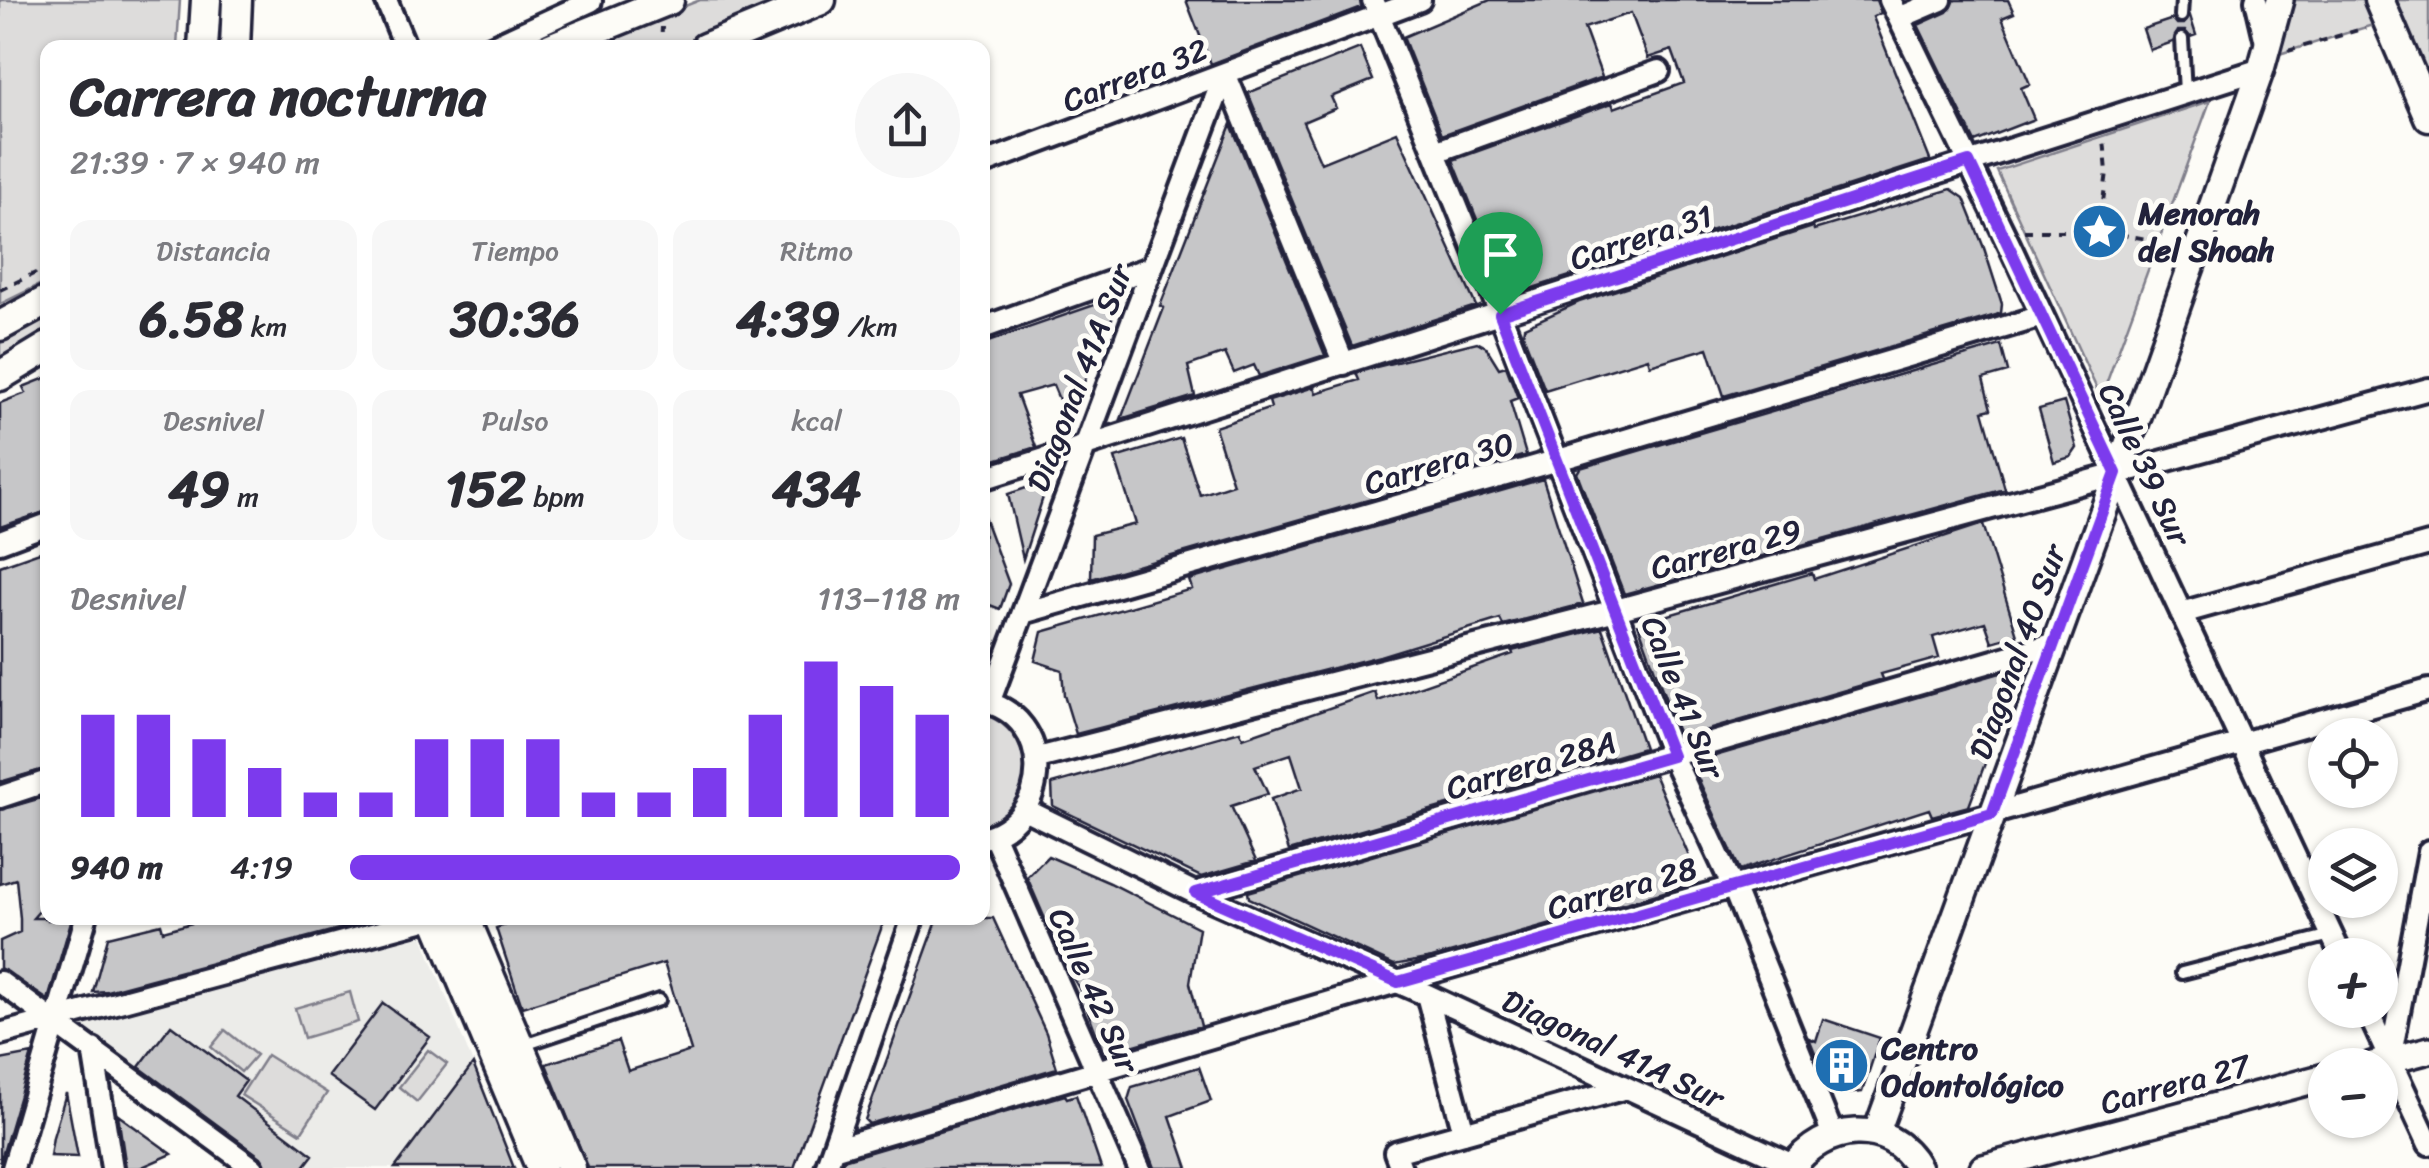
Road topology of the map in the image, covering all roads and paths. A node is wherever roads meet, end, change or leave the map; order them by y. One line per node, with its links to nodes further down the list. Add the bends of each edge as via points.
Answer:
1 (206, 0): 19 (main road)
2 (237, 0): 20 (main road)
3 (386, 0): 21 (street)
4 (628, 0): 17 (street)
5 (670, 0): 17 (main road)
6 (821, 0): 24 (main road)
7 (1420, 0): 13 (street, Carrera 32)
8 (1941, 0): 14 (street)
9 (2182, 0): 16 (lane)
10 (2256, 0): 25 (street)
11 (2280, 0): 25 (street, Diagonal 40 Sur)
12 (591, 1): 22 (street)
13 (1377, 8): 27 (street, Carrera 32); 31 (street, Calle 41 Sur)
14 (1894, 9): 33 (street, Calle 39 Sur)
15 (2383, 10): 25 (path); 29 (main road)
16 (2181, 16)
17 (608, 25): 23 (main road)
18 (2182, 39): 28 (lane)
19 (204, 40)
20 (235, 40)
21 (403, 40)
22 (506, 40)
23 (570, 40)
24 (724, 40)
25 (2264, 59): 28 (street, Carrera 31); 51 (street, Diagonal 40 Sur)
26 (1659, 71): 31 (street)
27 (1225, 74): 32 (street, Carrera 32); 37 (street, Diagonal 41A Sur); 46 (street)
28 (2185, 92): 30 (street, Carrera 31)
29 (2429, 118)
30 (2097, 121): 33 (street, Carrera 31); 35 (path, via 2108,157)
31 (1435, 152): 41 (street, Calle 41 Sur)
32 (990, 161)
33 (1969, 162): 41 (street, Carrera 31); 42 (street, Calle 39 Sur)
34 (2024, 231): 35 (path)
35 (2099, 232): 36 (path)
36 (2159, 242)
37 (1152, 267): 43 (street); 49 (street, Diagonal 41A Sur)
38 (40, 270): 39 (path)
39 (0, 290)
40 (40, 304): 44 (main road)
41 (1500, 314): 46 (street, Carrera 31); 50 (street, Calle 41 Sur)
42 (2042, 316): 50 (street, Carrera 30); 51 (street, Calle 39 Sur)
43 (990, 325)
44 (0, 326)
45 (40, 352): 47 (main road)
46 (1344, 364): 49 (street, Carrera 31)
47 (0, 376)
48 (2429, 389): 51 (street, Carrera 29)
49 (1086, 445): 52 (street, Carrera 31); 57 (street, Diagonal 41A Sur)
50 (1558, 460): 56 (street, Calle 41 Sur); 57 (street, Carrera 30)
51 (2116, 473): 56 (street, Carrera 29); 58 (street, Calle 39 Sur); 59 (street, Diagonal 40 Sur)
52 (990, 476)
53 (40, 527): 54 (street)
54 (0, 542)
55 (2429, 544): 58 (street)
56 (1616, 610): 64 (street, Calle 41 Sur); 65 (street, Carrera 29)
57 (1023, 613): 61 (street, Diagonal 41A Sur)
58 (2181, 613): 63 (street, Calle 39 Sur)
59 (2056, 643): 64 (street, Carrera 28A); 69 (street, Diagonal 40 Sur)
60 (2429, 690): 63 (street, Carrera 28)
61 (990, 692)
62 (990, 704): 65 (street, via 1022,724)
63 (2243, 745): 69 (street, Carrera 28); 80 (street, Calle 39 Sur)
64 (1672, 756): 73 (street, Calle 41 Sur); 74 (street, Carrera 28A)
65 (1038, 758): 68 (street)
66 (40, 784): 67 (street)
67 (0, 797)
68 (1026, 810): 70 (street); 74 (street, Diagonal 41A Sur)
69 (1992, 814): 73 (street, Carrera 28); 100 (street, Diagonal 40 Sur)
70 (990, 836)
71 (990, 841): 94 (street, Calle 42 Sur)
72 (2429, 851): 90 (street)
73 (1733, 887): 84 (street, Carrera 28); 99 (street, Calle 41 Sur)
74 (1196, 893): 84 (street, Diagonal 41A Sur)
75 (84, 925): 87 (street)
76 (408, 925): 87 (street)
77 (437, 925): 108 (main road)
78 (468, 925): 89 (main road)
79 (911, 925): 102 (street)
80 (2332, 935): 81 (street, Calle 39 Sur); 82 (lane)
81 (2333, 938)
82 (2182, 973)
83 (0, 982): 87 (street)
84 (1398, 982): 85 (street, Diagonal 41A Sur); 94 (street, Carrera 28)
85 (1427, 995): 96 (street, Diagonal 41A Sur); 98 (street)
86 (660, 1000): 89 (lane)
87 (54, 1020): 88 (street); 91 (street); 105 (street)
88 (0, 1034)
89 (520, 1046): 109 (main road)
90 (2384, 1048)
91 (93, 1049): 106 (street); 107 (street)
92 (2429, 1050): 93 (street)
93 (2398, 1058)
94 (1098, 1072): 102 (street, Carrera 28); 110 (street, Calle 42 Sur)
95 (2308, 1082): 112 (street, Carrera 27)
96 (1626, 1088): 98 (street); 104 (street, Diagonal 41A Sur)
97 (2398, 1092): 101 (street)
98 (1464, 1133): 103 (street)
99 (1833, 1134): 100 (street); 104 (street)
100 (1876, 1134): 111 (street, via 1898,1144)
101 (2429, 1144)
102 (829, 1158)
103 (1398, 1160)
104 (1792, 1167)
105 (13, 1168)
106 (112, 1168)
107 (253, 1168)
108 (542, 1168)
109 (570, 1168)
110 (1140, 1168)
111 (1918, 1168)
112 (1983, 1168)

